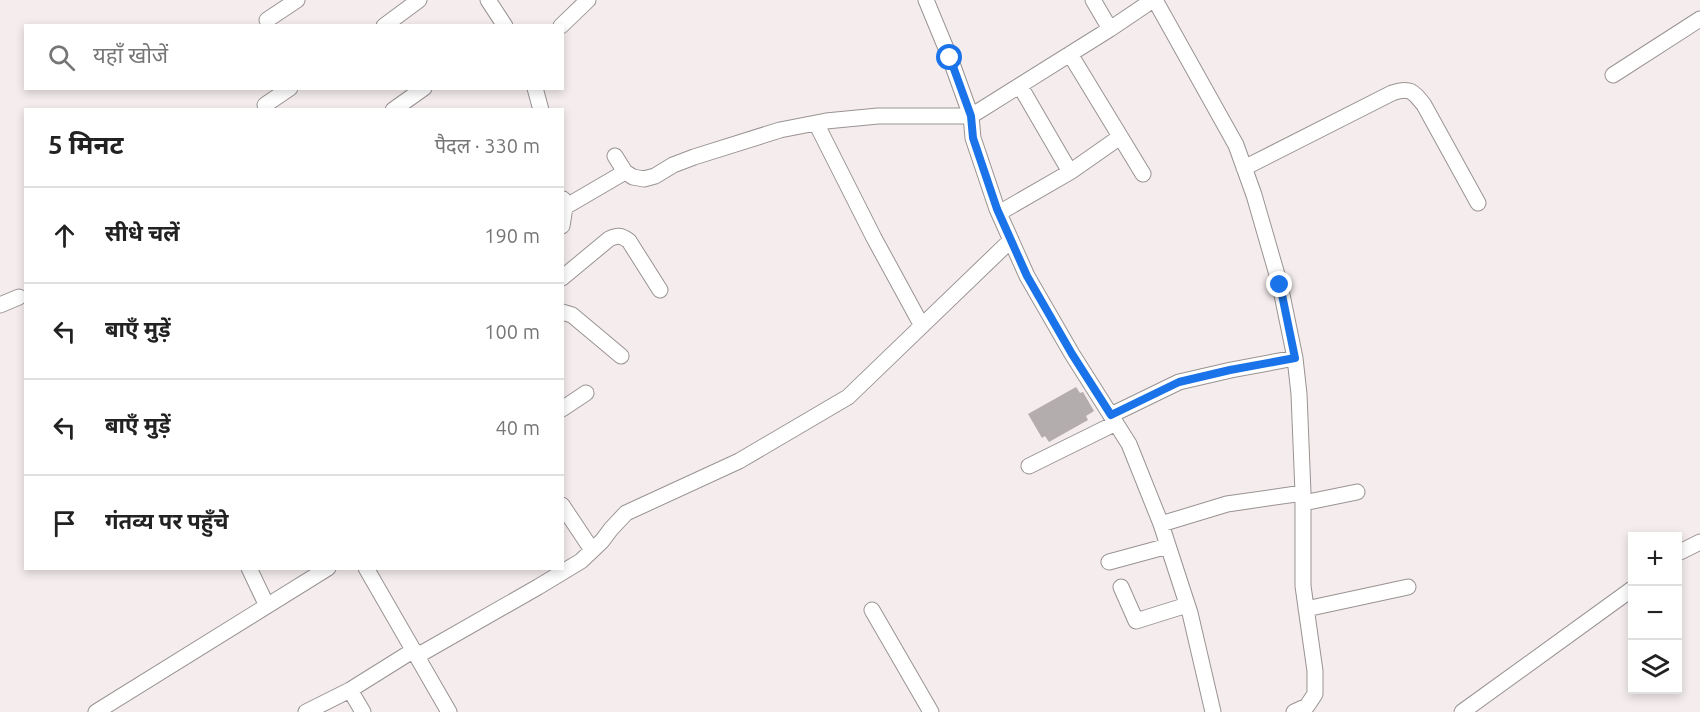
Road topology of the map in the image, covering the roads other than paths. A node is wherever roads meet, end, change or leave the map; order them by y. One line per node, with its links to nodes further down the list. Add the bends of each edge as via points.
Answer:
1 (297, 0): 9 (street)
2 (419, 0): 10 (street)
3 (488, 0): 11 (street)
4 (588, 0): 12 (street)
5 (926, 0): 23 (street)
6 (1093, 0): 13 (street)
7 (1154, 0): 13 (street); 27 (street, via 1221,116)
8 (1700, 19): 15 (street)
9 (267, 20)
10 (387, 24)
11 (505, 24)
12 (563, 24)
13 (1110, 29): 14 (street)
14 (1070, 54): 16 (street); 25 (street)
15 (1613, 75)
16 (1020, 86): 23 (street); 29 (street)
17 (287, 90): 20 (street)
18 (421, 90): 21 (street)
19 (536, 90): 22 (street)
20 (265, 105)
21 (396, 108)
22 (541, 108)
23 (971, 116): 24 (street, via 878,116); 33 (street, via 973,138)
24 (816, 123): 28 (street, via 694,157 644,179); 40 (street)
25 (1120, 137): 29 (street); 30 (street)
26 (615, 156): 28 (street)
27 (1245, 168): 32 (street, via 1382,98 1410,90 1424,105); 42 (street, via 1280,285)
28 (625, 172): 31 (street)
29 (1070, 172): 33 (street)
30 (1143, 174)
31 (564, 202)
32 (1478, 203)
33 (999, 213): 34 (street)
34 (1011, 240): 40 (street); 45 (street, via 1066,345)
35 (564, 276): 36 (street, via 616,236 629,241)
36 (660, 290)
37 (19, 297): 38 (street)
38 (0, 305)
39 (564, 313): 41 (street)
40 (922, 326): 53 (street, via 848,397 739,460 626,513)
41 (621, 356)
42 (1295, 358): 45 (street, via 1179,382); 48 (street)
43 (586, 393): 44 (street)
44 (564, 408)
45 (1113, 419): 46 (street); 50 (street, via 1129,444)
46 (1029, 466)
47 (1356, 492): 48 (street)
48 (1303, 498): 50 (street, via 1227,504); 64 (street)
49 (564, 508): 53 (street)
50 (1161, 524): 52 (street)
51 (1700, 542): 54 (street)
52 (1168, 546): 55 (street); 62 (street)
53 (592, 550): 66 (street, via 538,587)
54 (1682, 551)
55 (1109, 562)
56 (250, 570): 63 (street)
57 (325, 570): 63 (street)
58 (367, 570): 66 (street)
59 (1120, 587): 62 (street, via 1136,621)
60 (1408, 587): 64 (street)
61 (1628, 592): 75 (street)
62 (1187, 605): 73 (street)
63 (267, 606): 68 (street)
64 (1306, 609): 74 (street, via 1315,694 1307,706)
65 (872, 610): 72 (street)
66 (416, 653): 67 (street); 71 (street)
67 (350, 690): 69 (street); 70 (street)
68 (96, 712)
69 (306, 712)
70 (363, 712)
71 (449, 712)
72 (931, 712)
73 (1213, 712)
74 (1294, 712)
75 (1462, 712)

